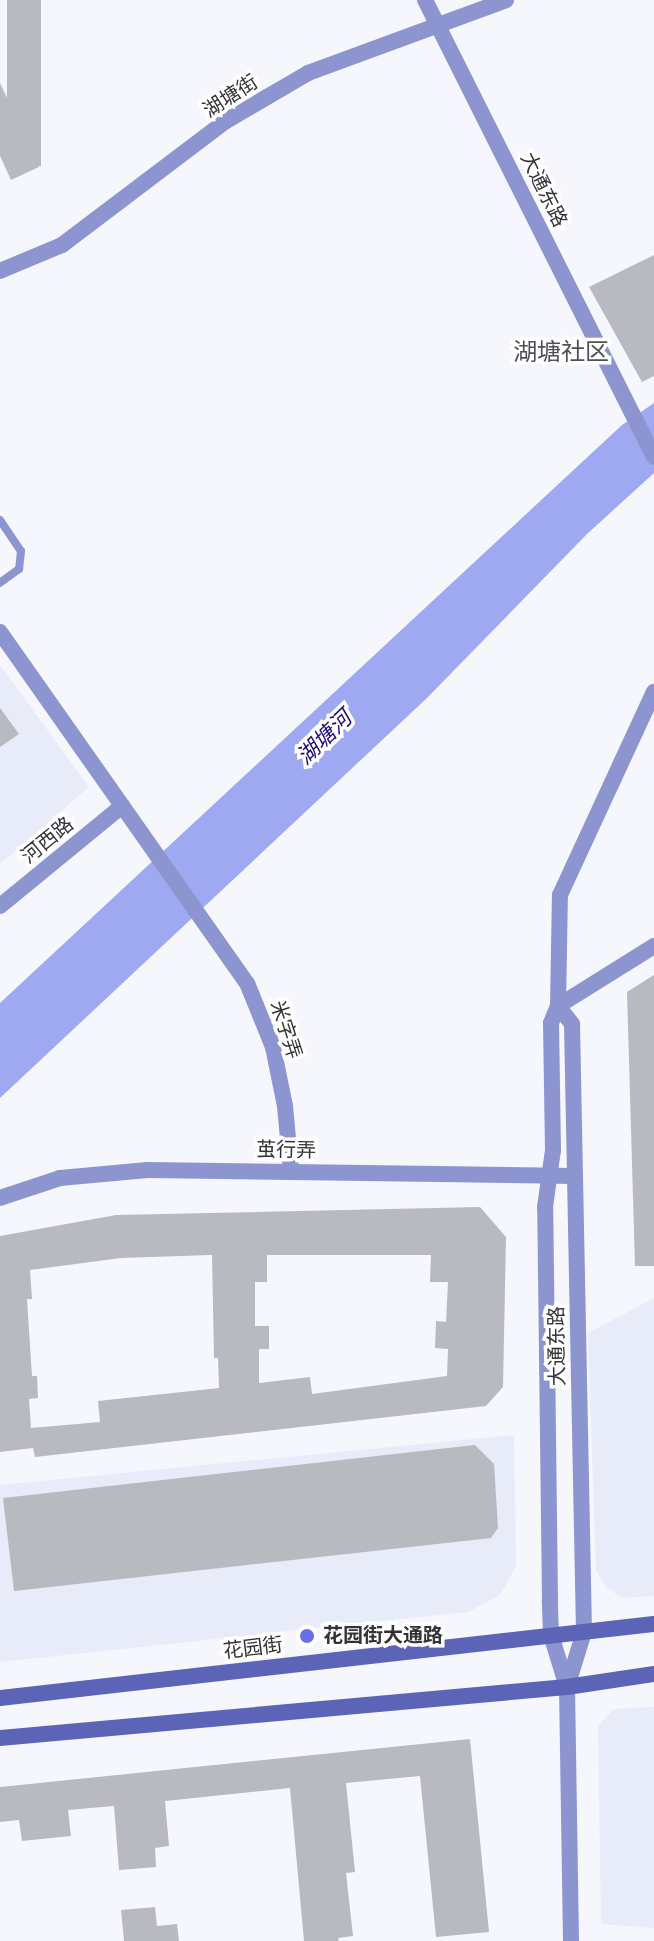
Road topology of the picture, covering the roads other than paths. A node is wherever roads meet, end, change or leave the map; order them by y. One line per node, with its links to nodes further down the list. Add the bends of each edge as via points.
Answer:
1 (425, 0): 3 (street, 大通东路)
2 (506, 0): 3 (street, 湖塘街)
3 (439, 23): 4 (street, 湖塘街, via 308,73 226,121 62,245); 5 (street, 大通东路)
4 (0, 271)
5 (654, 457)
6 (0, 520): 7 (lane, via 21,551 19,569)
7 (2, 577)
8 (0, 632): 10 (street)
9 (654, 692): 13 (street, 大通东路, via 560,895)
10 (122, 806): 11 (street, 河西路); 14 (street, 米字弄, via 247,983 273,1047)
11 (0, 906)
12 (654, 946): 13 (street)
13 (558, 1006): 15 (street, 大通东路, via 572,1024); 16 (street, 大通东路, via 551,1023)
14 (291, 1171): 16 (street, 茧行弄); 17 (street, 茧行弄, via 148,1170 74,1176)
15 (575, 1176): 16 (street, 茧行弄); 19 (street, 大通东路)
16 (549, 1177): 20 (street, 大通东路, via 545,1207)
17 (0, 1198)
18 (654, 1624): 19 (main road, 花园街)
19 (584, 1632): 20 (main road, 花园街); 22 (street, 大通东路)
20 (551, 1635): 22 (street, 大通东路); 23 (main road, 花园街)
21 (654, 1674): 22 (main road)
22 (567, 1687): 24 (main road); 25 (street, 大通东路)
23 (0, 1698)
24 (0, 1738)
25 (571, 1941)

